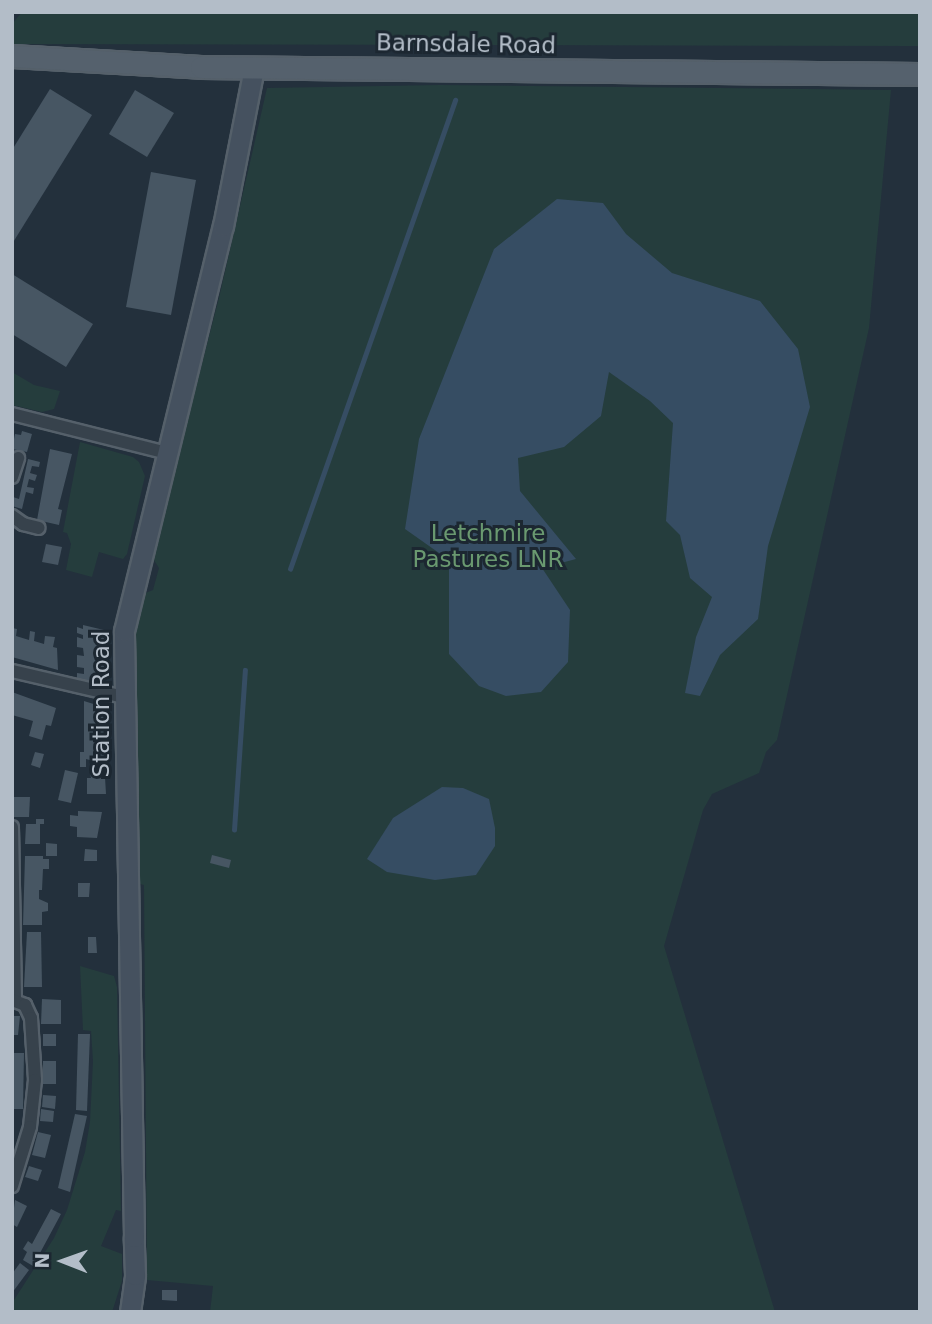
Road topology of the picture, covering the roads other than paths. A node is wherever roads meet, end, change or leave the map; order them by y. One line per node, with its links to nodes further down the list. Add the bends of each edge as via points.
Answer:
1 (12, 56): 2 (main road, Barnsdale Road)
2 (254, 68): 3 (main road, Barnsdale Road); 5 (street, Station Road, via 223,226)
3 (920, 74)
4 (12, 414): 5 (street)
5 (167, 453): 11 (street, Station Road, via 127,612)
6 (18, 458): 7 (street)
7 (12, 477)
8 (12, 516): 9 (street)
9 (39, 528)
10 (12, 671): 11 (street)
11 (124, 697): 15 (street, Station Road, via 134,1237)
12 (12, 827): 13 (street)
13 (13, 1000): 14 (street, via 24,1005 31,1018 35,1080 30,1127)
14 (13, 1181)
15 (130, 1312)

